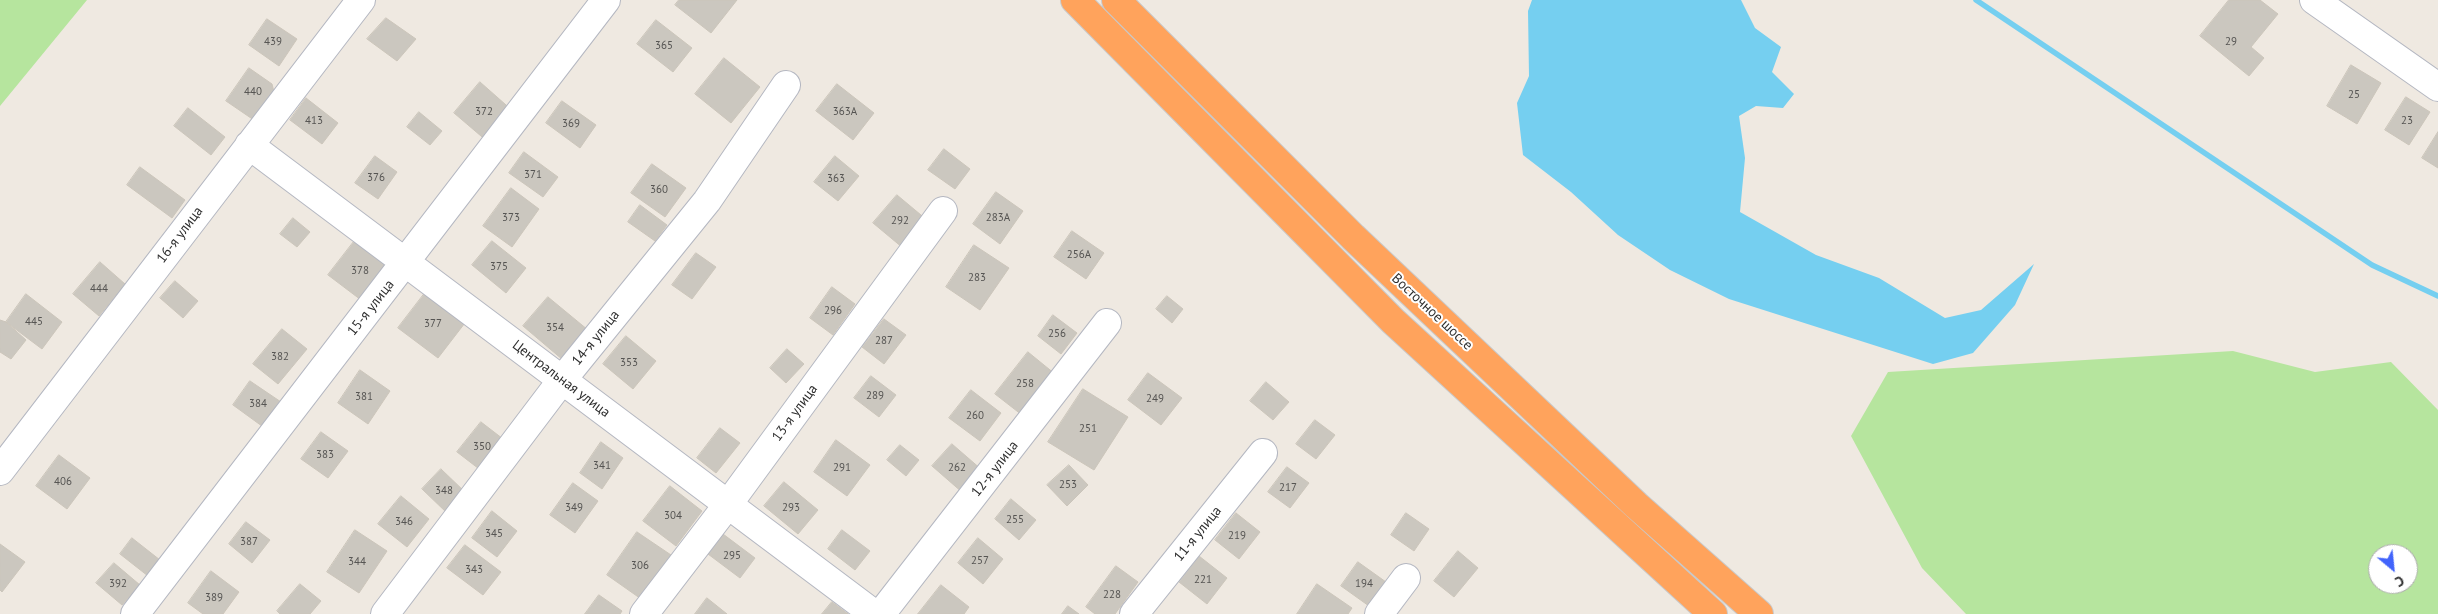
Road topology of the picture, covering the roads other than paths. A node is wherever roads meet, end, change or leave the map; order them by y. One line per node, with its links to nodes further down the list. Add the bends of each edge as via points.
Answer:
1 (361, 0): 8 (street, 16-я улица)
2 (606, 0): 10 (street, 15-я улица)
3 (1075, 0): 24 (highway, via 1393,320)
4 (1116, 0): 25 (highway, Восточное шоссе, via 1352,237 1636,505)
5 (2314, 0): 7 (street)
6 (786, 85): 12 (street, 14-я улица, via 707,201)
7 (2438, 87)
8 (249, 145): 10 (street, Центральная улица); 14 (street, 16-я улица)
9 (943, 211): 15 (street, 13-я улица)
10 (406, 263): 12 (street, Центральная улица); 17 (street, 15-я улица)
11 (1107, 323): 21 (street, 12-я улица)
12 (562, 380): 15 (street, Центральная улица); 18 (street, 14-я улица)
13 (1263, 453): 22 (street, 11-я улица)
14 (0, 471)
15 (729, 503): 19 (street, 13-я улица); 20 (street, Центральная улица)
16 (1406, 578): 23 (street)
17 (135, 614)
18 (386, 614)
19 (644, 614)
20 (874, 614)
21 (881, 614)
22 (1134, 614)
23 (1379, 614)
24 (1712, 614)
25 (1759, 614)

